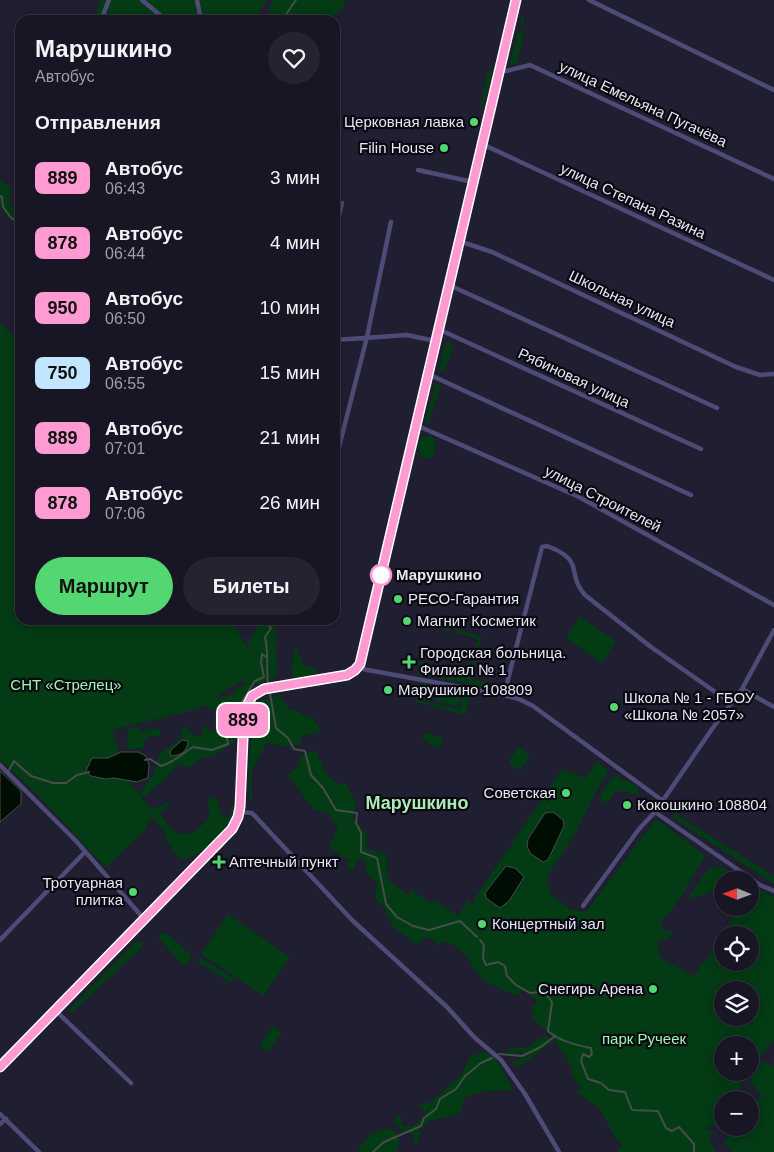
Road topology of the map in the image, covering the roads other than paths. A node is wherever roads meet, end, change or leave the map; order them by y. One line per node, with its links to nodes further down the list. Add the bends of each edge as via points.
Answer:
1 (109, 0): 6 (street)
2 (142, 0): 7 (street)
3 (197, 0): 8 (street)
4 (516, 0): 9 (street)
5 (589, 0): 10 (street)
6 (103, 15)
7 (160, 15)
8 (200, 15)
9 (499, 71): 11 (street); 13 (street, улица Емельяна Пугачёва, via 530,65)
10 (774, 90)
11 (482, 144): 14 (street); 19 (street, улица Степана Разина)
12 (418, 170): 14 (street)
13 (774, 179)
14 (473, 182): 18 (street)
15 (342, 203): 16 (street)
16 (340, 211)
17 (391, 222): 22 (street)
18 (459, 241): 20 (street); 26 (street, Школьная улица, via 492,252 741,369 760,375)
19 (774, 280)
20 (449, 284): 21 (street); 27 (street)
21 (438, 329): 24 (street); 30 (street, Рябиновая улица)
22 (367, 337): 23 (street); 24 (street, via 407,335); 29 (street)
23 (340, 340)
24 (435, 341): 25 (street)
25 (428, 374): 28 (street); 31 (street)
26 (774, 374)
27 (717, 408)
28 (416, 425): 32 (street, улица Строителей, via 579,497); 34 (street)
29 (340, 443)
30 (701, 449)
31 (691, 495)
32 (774, 605)
33 (774, 630): 35 (street)
34 (358, 668): 36 (street); 41 (street, via 342,676 264,689 250,700 244,714)
35 (742, 689): 37 (street); 38 (street)
36 (504, 695): 37 (street, via 542,547 547,546 564,553 571,560 577,584 585,595 650,647); 40 (street, via 533,706)
37 (731, 703): 40 (street)
38 (774, 707)
39 (0, 765): 43 (street)
40 (664, 801): 42 (street)
41 (239, 812): 46 (street, via 230,831); 55 (street, via 252,813 353,921 501,1060)
42 (655, 812): 44 (street, via 760,885); 45 (street)
43 (86, 852): 46 (street); 47 (street)
44 (774, 891)
45 (583, 906)
46 (144, 919): 48 (street)
47 (0, 940)
48 (55, 1010): 49 (street); 50 (street)
49 (0, 1067)
50 (131, 1083)
51 (0, 1114): 52 (street)
52 (6, 1119): 53 (street); 54 (street)
53 (0, 1124)
54 (38, 1152)
55 (559, 1152)

